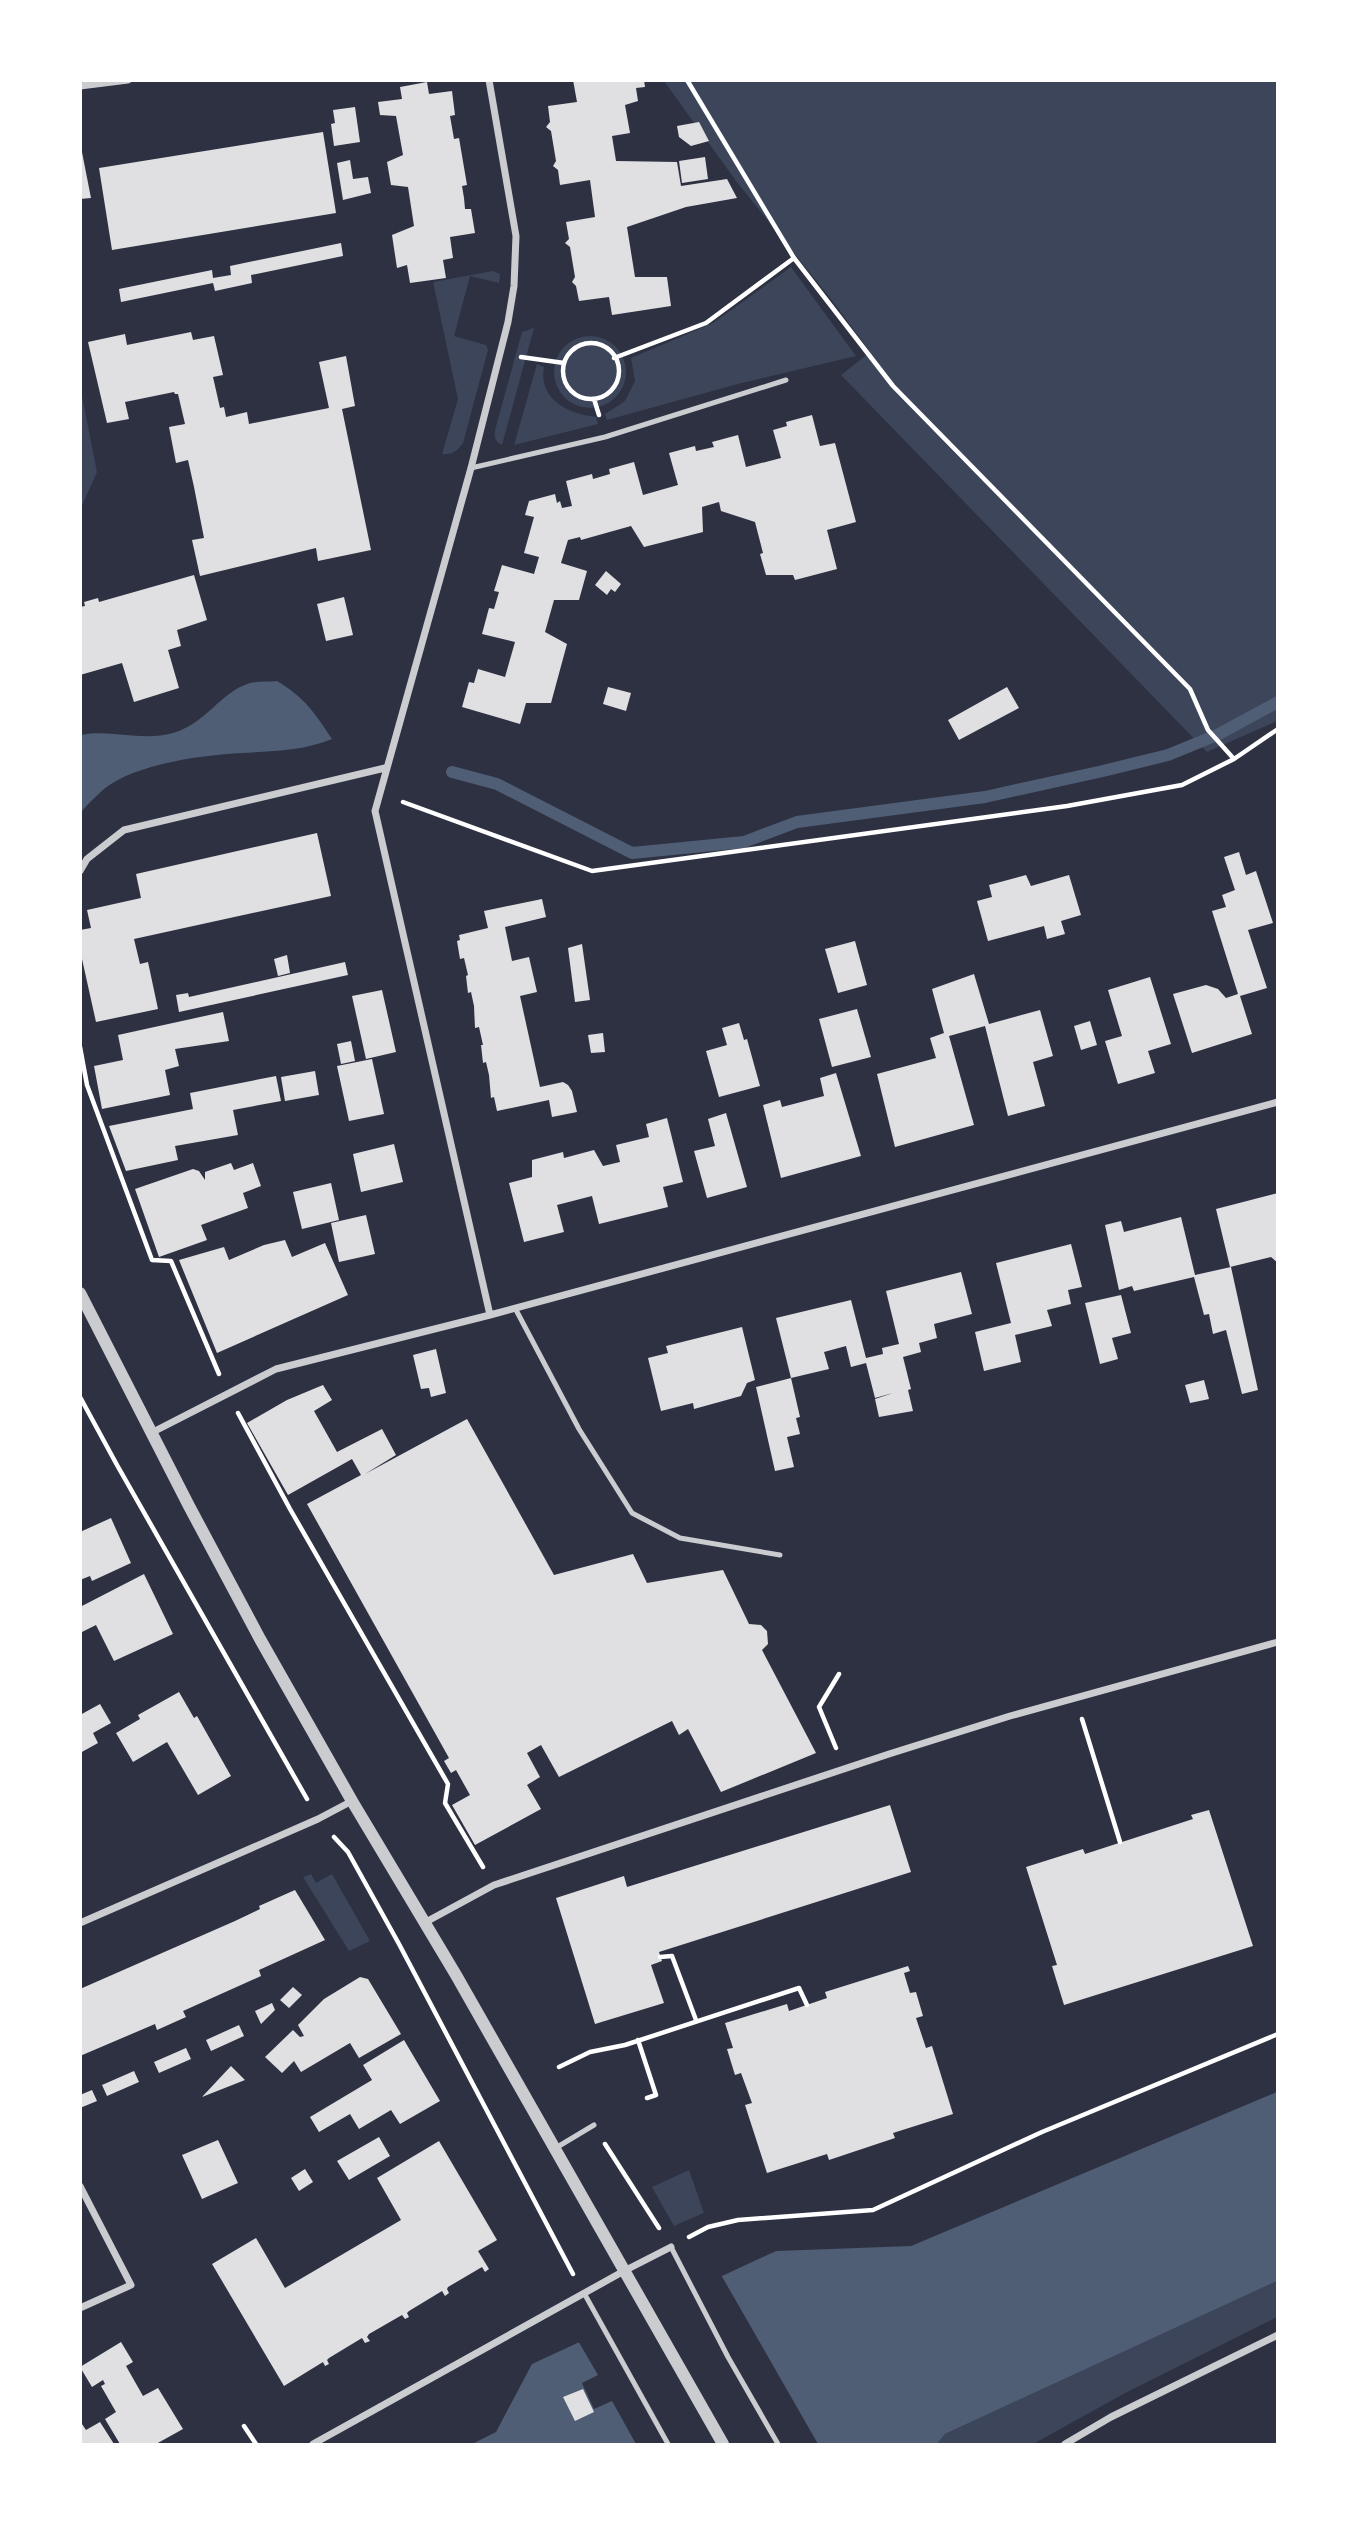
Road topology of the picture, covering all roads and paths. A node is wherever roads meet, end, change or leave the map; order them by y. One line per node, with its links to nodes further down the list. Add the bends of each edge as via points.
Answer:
1 (489, 80): 6 (street, via 516,236 514,286)
2 (687, 80): 5 (path)
3 (125, 81): 4 (street)
4 (80, 86)
5 (794, 258): 7 (path, via 706,323); 12 (path, via 893,386 1190,689 1208,730)
6 (500, 354): 8 (path); 10 (street)
7 (614, 358): 8 (path, via 605,347 586,344 570,352); 8 (path, via 617,380 607,394 594,399 581,398 567,386)
8 (564, 363)
9 (786, 380): 10 (lane, via 604,437)
10 (471, 468): 13 (street)
11 (1278, 729): 12 (path)
12 (1234, 759): 14 (path, via 1182,785 1067,806 592,871)
13 (385, 768): 14 (street); 15 (street, via 124,830)
14 (379, 794): 20 (street, via 375,811)
15 (80, 871)
16 (80, 1047): 21 (path, via 87,1085 152,1260 171,1262)
17 (1278, 1102): 19 (street)
18 (80, 1293): 23 (street)
19 (515, 1308): 20 (street); 24 (lane, via 579,1429 632,1513 681,1538)
20 (489, 1315): 21 (street, via 276,1369)
21 (227, 1394): 23 (street); 32 (path, via 448,1784 445,1803)
22 (80, 1397): 30 (path)
23 (151, 1433): 29 (street)
24 (780, 1555)
25 (1278, 1642): 27 (street)
26 (839, 1674): 28 (path, via 819,1706)
27 (1075, 1698): 28 (street); 31 (path)
28 (845, 1769): 32 (street)
29 (352, 1801): 30 (street); 34 (street)
30 (318, 1818): 33 (street); 47 (path, via 348,1852)
31 (1120, 1842)
32 (494, 1885): 34 (street)
33 (80, 1923)
34 (424, 1923): 43 (street)
35 (660, 1957): 37 (path, via 672,1956)
36 (807, 2005): 37 (path, via 799,1988)
37 (696, 2020): 39 (path)
38 (1278, 2034): 45 (path, via 1042,2132 873,2210 738,2220 708,2227)
39 (638, 2040): 40 (path, via 590,2052); 41 (path, via 656,2095)
40 (559, 2067)
41 (648, 2098)
42 (594, 2125): 43 (lane); 45 (path)
43 (554, 2149): 46 (street)
44 (80, 2186): 48 (street, via 131,2286)
45 (671, 2247): 46 (street); 55 (lane)
46 (624, 2271): 47 (street); 54 (street)
47 (584, 2293): 52 (street); 53 (lane)
48 (80, 2308)
49 (1278, 2335): 56 (street, via 1111,2417)
50 (244, 2426): 51 (path)
51 (256, 2445)
52 (313, 2445)
53 (668, 2445)
54 (723, 2445)
55 (778, 2445)
56 (1065, 2445)

